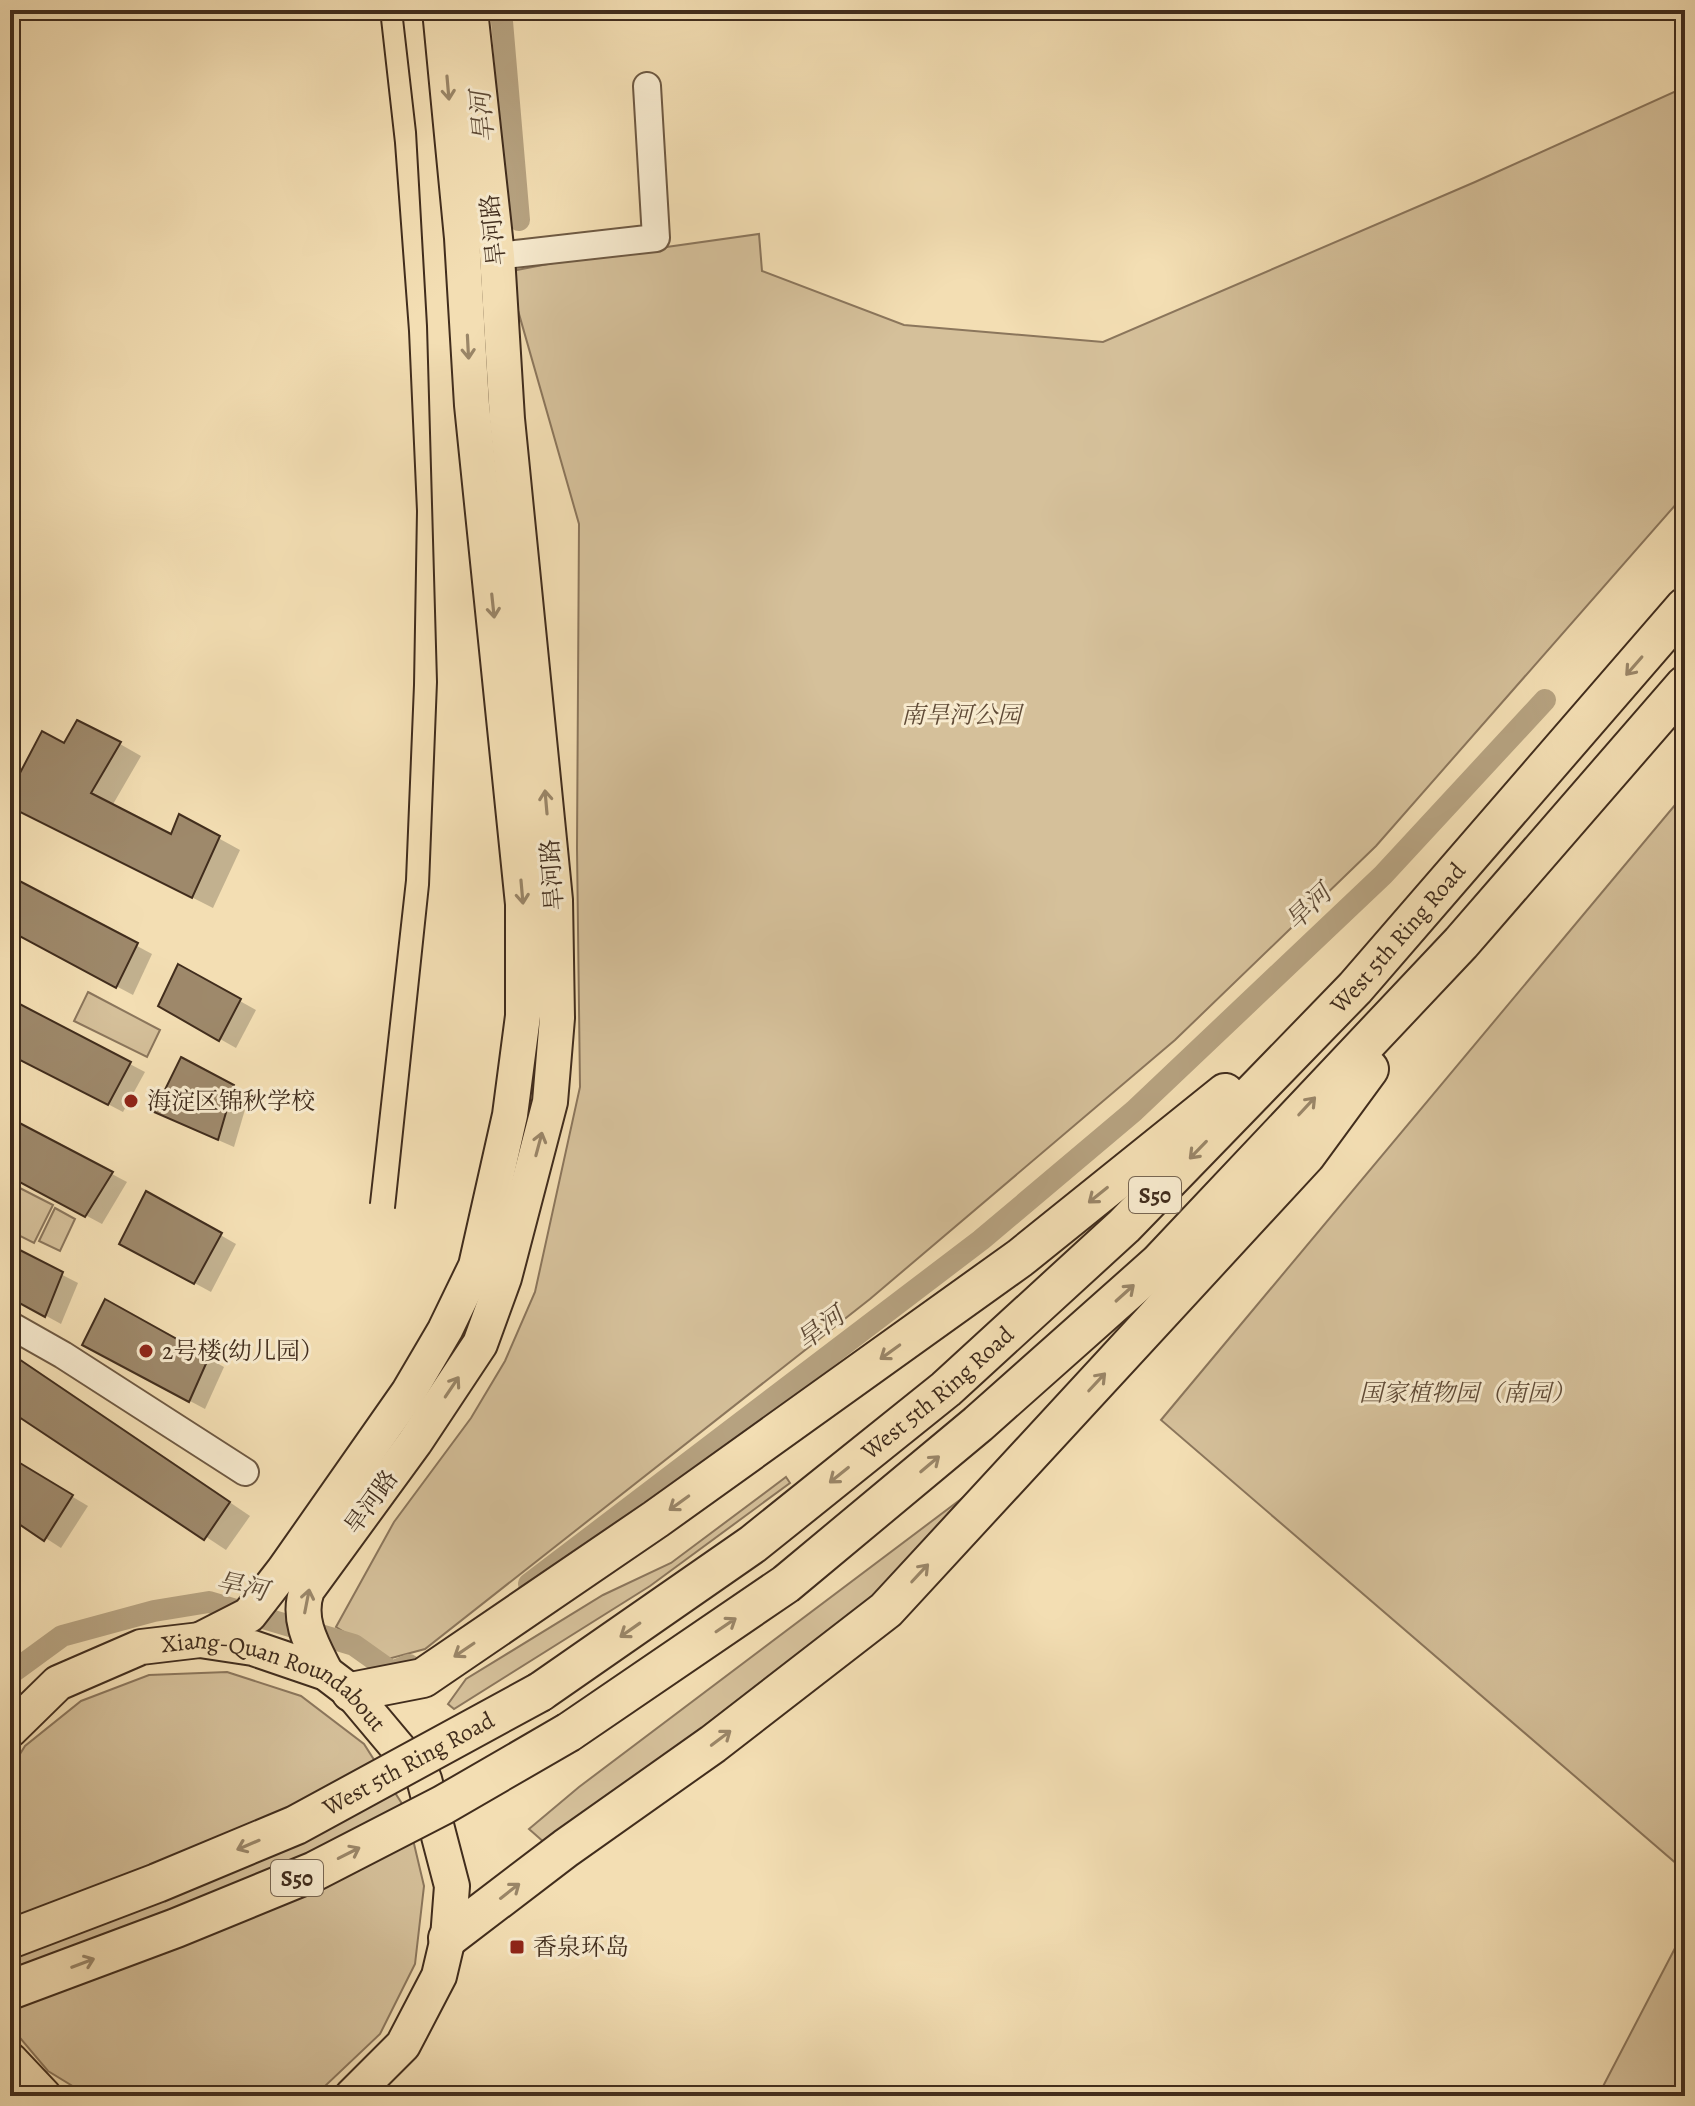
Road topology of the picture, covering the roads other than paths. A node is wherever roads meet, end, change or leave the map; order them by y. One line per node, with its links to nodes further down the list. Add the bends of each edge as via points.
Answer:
1 (440, 10): 11 (main road, 旱河路, one-way to 11, via 472,405 523,904 523,1016 510,1115 476,1266 438,1343 249,1615)
2 (470, 10): 4 (main road, 旱河路)
3 (647, 86): 4 (street, via 656,238)
4 (498, 256): 12 (main road, 旱河路, one-way to 4, via 304,1628 304,1598 480,1344 504,1278 550,1102 557,1018 555,900 507,419)
5 (1685, 607): 8 (highway, West 5th Ring Road / S50, one-way to 8)
6 (1685, 685): 7 (highway, West 5th Ring Road / S50)
7 (1461, 943): 14 (highway, one-way to 7, via 886,1610 1306,1155); 16 (highway, West 5th Ring Road / S50, one-way to 7, bridge, via 315,1871 443,1805 569,1732 786,1584 1159,1263)
8 (1355, 988): 12 (highway, one-way to 12, via 1020,1258 656,1519 423,1678); 15 (highway, West 5th Ring Road / S50, one-way to 15, bridge, via 1124,1226 946,1389 753,1544 540,1692 296,1825)
9 (10, 1325): 10 (street)
10 (245, 1472)
11 (200, 1640): 12 (main road, Xiang-Quan Roundabout, via 253,1648); 13 (main road, Xiang-Quan Roundabout, via 141,1647 58,1683)
12 (339, 1682): 14 (main road, Xiang-Quan Roundabout, via 424,1779 452,1886)
13 (10, 1730)
14 (448, 1938): 19 (main road, Xiang-Quan Roundabout, via 439,1976 403,2045)
15 (10, 1939)
16 (10, 1990)
17 (10, 2060): 18 (main road)
18 (44, 2096)
19 (352, 2096)

